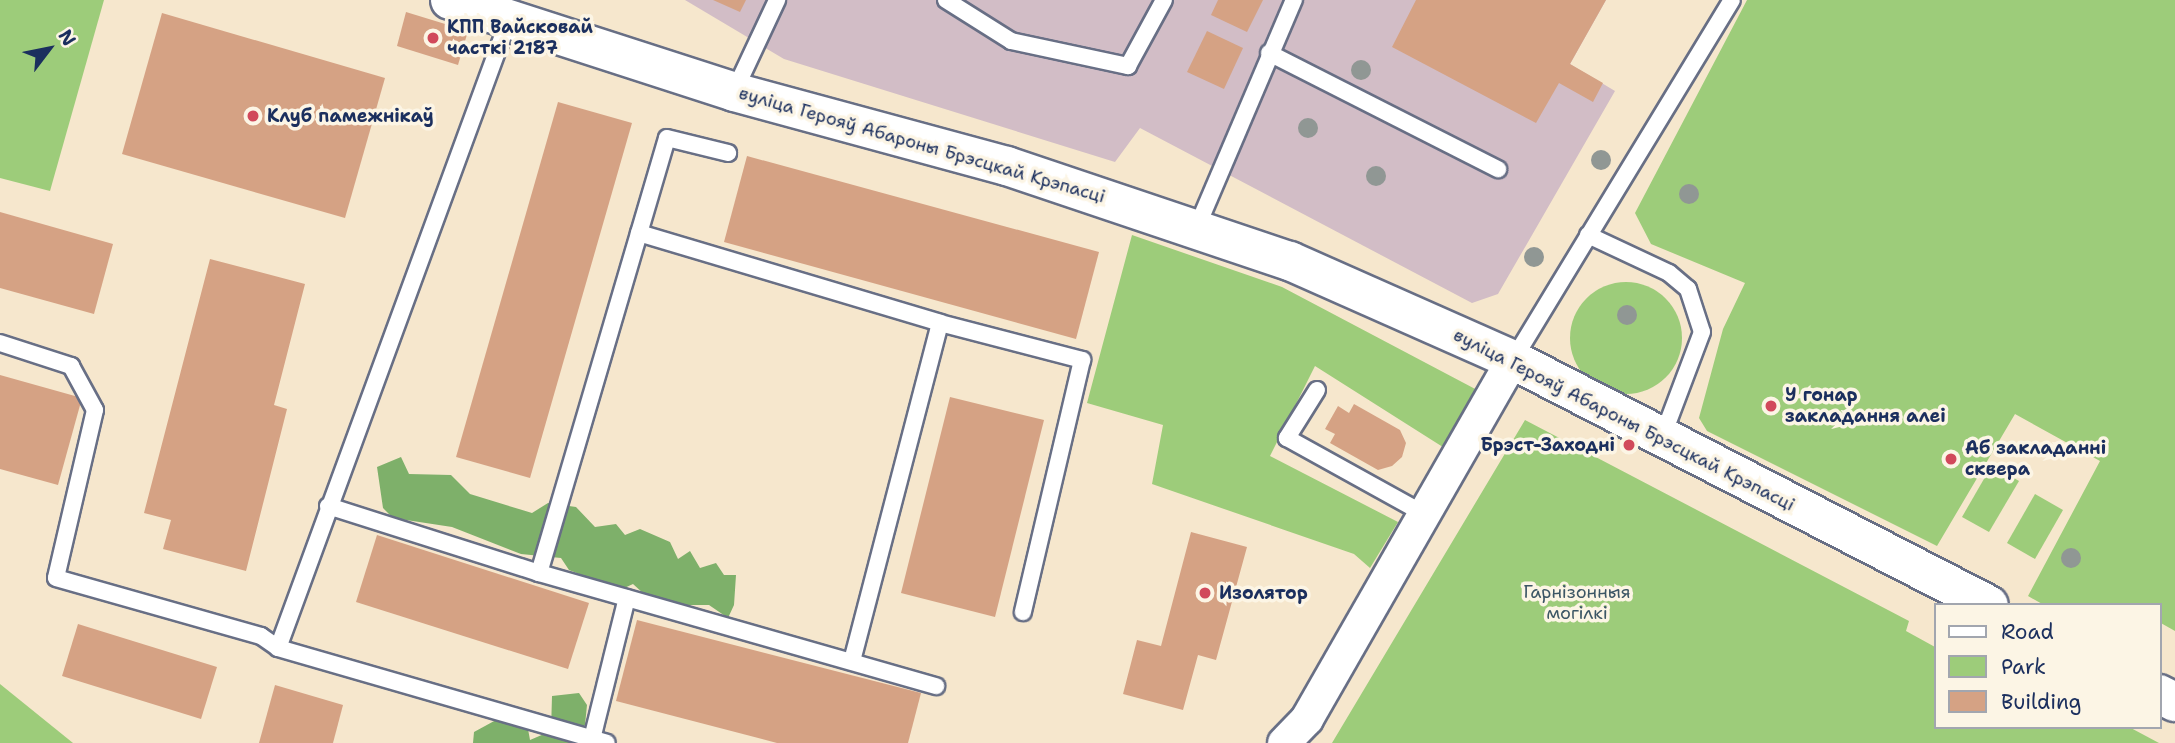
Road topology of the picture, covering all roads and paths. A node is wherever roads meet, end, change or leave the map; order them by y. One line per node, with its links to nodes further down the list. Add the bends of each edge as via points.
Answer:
1 (450, 0): 7 (main road, вуліца Герояў Абароны Брэсцкай Крэпасці)
2 (777, 0): 9 (lane)
3 (946, 0): 4 (lane, via 1011,41 1128,66)
4 (1164, 0)
5 (1294, 0): 8 (lane)
6 (1732, 0): 14 (lane)
7 (509, 19): 9 (main road, вуліца Герояў Абароны Брэсцкай Крэпасці); 20 (lane)
8 (1269, 54): 11 (lane); 12 (lane)
9 (734, 92): 12 (main road, вуліца Герояў Абароны Брэсцкай Крэпасці, via 1007,166)
10 (728, 153): 13 (lane, via 667,138)
11 (1498, 169)
12 (1197, 227): 17 (main road, вуліца Герояў Абароны Брэсцкай Крэпасці, via 1290,261)
13 (639, 233): 15 (lane); 22 (lane)
14 (1588, 235): 17 (lane); 19 (lane, via 1669,273 1688,289 1702,332)
15 (940, 323): 25 (lane, via 1082,360); 27 (lane)
16 (0, 343): 26 (lane, via 71,366 95,410 56,578 261,636)
17 (1513, 360): 19 (main road, вуліца Герояў Абароны Брэсцкай Крэпасці); 21 (street)
18 (1317, 390): 21 (lane, via 1287,438)
19 (1662, 438): 24 (main road, вуліца Герояў Абароны Брэсцкай Крэпасці)
20 (328, 506): 22 (lane); 26 (lane)
21 (1424, 514): 30 (street, via 1307,719)
22 (539, 573): 23 (lane)
23 (627, 598): 27 (lane); 29 (lane)
24 (1985, 603)
25 (1023, 612)
26 (278, 648): 29 (lane)
27 (852, 661): 28 (lane)
28 (936, 686)
29 (599, 741)
30 (1284, 743)

